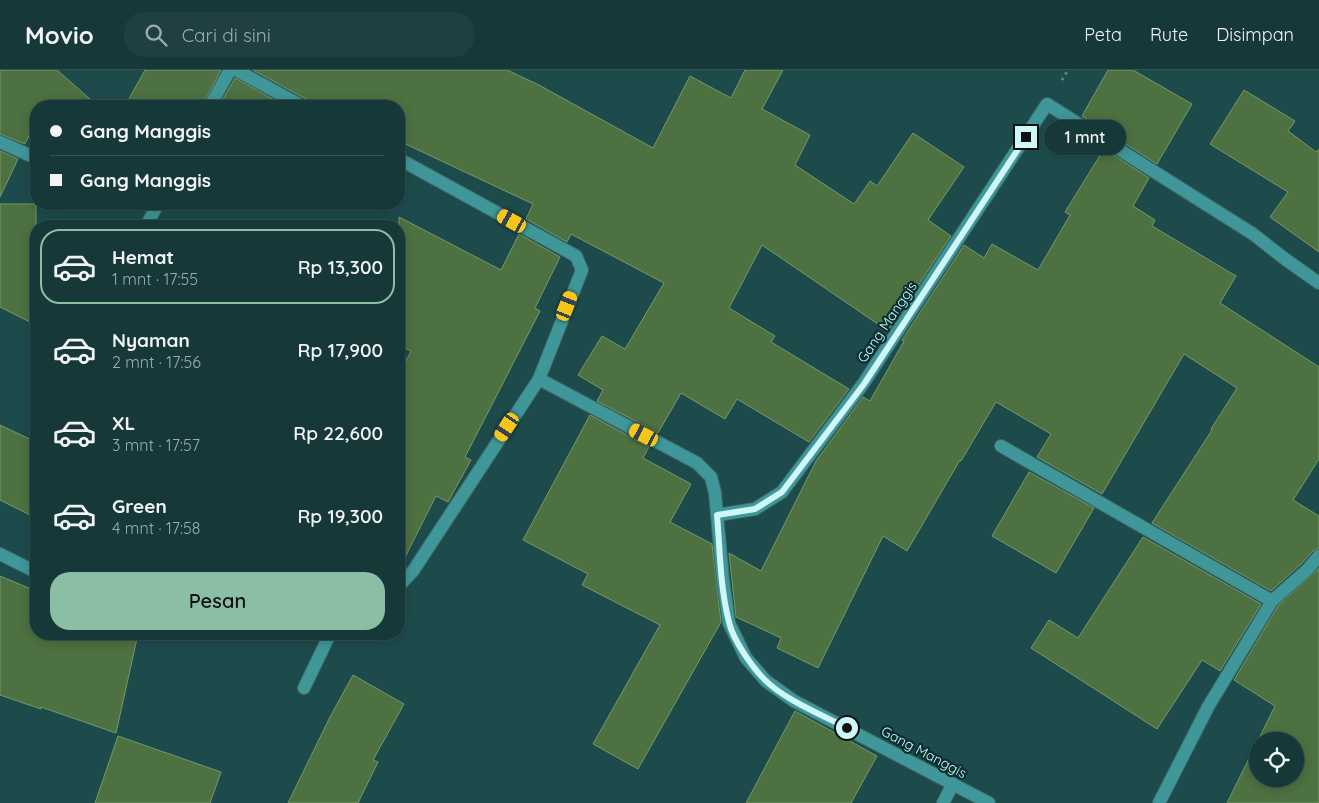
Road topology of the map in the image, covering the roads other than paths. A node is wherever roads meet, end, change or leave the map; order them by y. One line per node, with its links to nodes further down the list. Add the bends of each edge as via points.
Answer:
1 (230, 70): 3 (street)
2 (236, 70): 4 (street)
3 (213, 100)
4 (291, 100)
5 (0, 142): 6 (street)
6 (30, 155)
7 (405, 162): 9 (street, via 576,256 582,270)
8 (1319, 284): 11 (street, Gang Manggis, via 1253,234 1047,104 864,384 782,492 755,509)
9 (539, 380): 11 (street, Gang Manggis, via 697,463 711,477); 15 (street)
10 (1001, 446): 16 (street)
11 (717, 515): 19 (street, Gang Manggis, via 729,623 746,658 766,680 794,700)
12 (0, 554): 14 (street)
13 (1319, 556): 16 (street)
14 (30, 569)
15 (405, 580)
16 (1272, 601): 22 (street, via 1208,707)
17 (327, 640): 18 (street)
18 (304, 688)
19 (953, 784): 20 (street); 21 (street, Gang Manggis)
20 (943, 803)
21 (989, 803)
22 (1159, 803)

